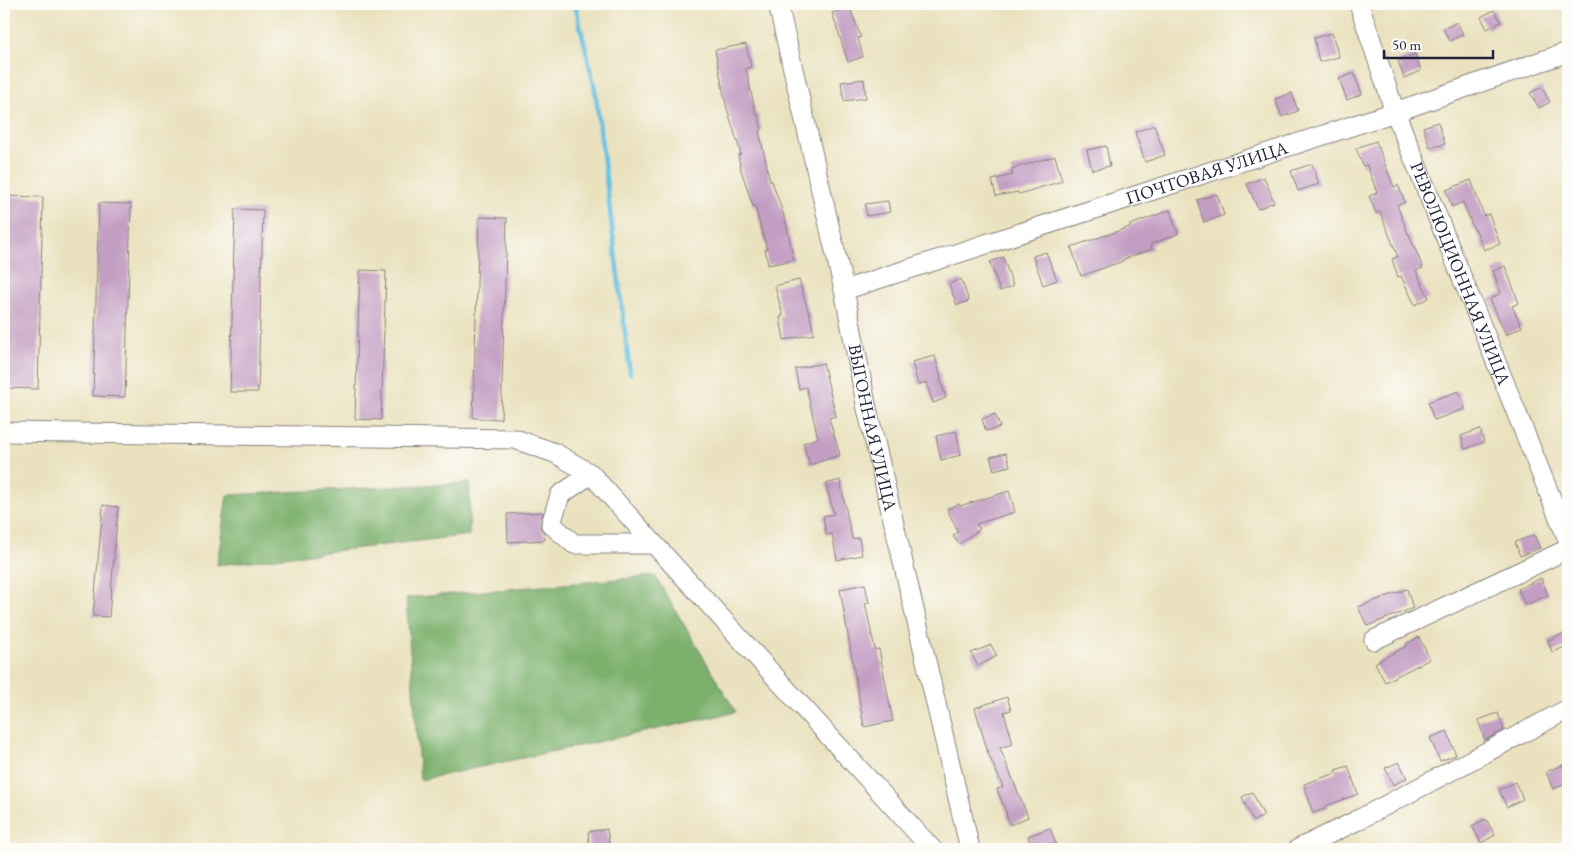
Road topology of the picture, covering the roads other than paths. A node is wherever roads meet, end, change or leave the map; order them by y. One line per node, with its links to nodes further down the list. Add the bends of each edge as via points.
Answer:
1 (778, 4): 5 (street, ВЫГОННАЯ УЛИЦА)
2 (1359, 4): 4 (street, РЕВОЛЮЦИОННАЯ УЛИЦА)
3 (1568, 52): 4 (street, ПОЧТОВАЯ УЛИЦА)
4 (1395, 112): 5 (street, ПОЧТОВАЯ УЛИЦА); 8 (street, РЕВОЛЮЦИОННАЯ УЛИЦА)
5 (844, 290): 14 (street, ВЫГОННАЯ УЛИЦА, via 866,404)
6 (4, 432): 7 (street, via 515,439 555,453)
7 (591, 474): 9 (street); 9 (street, via 560,495 551,524 574,544)
8 (1568, 540)
9 (654, 544): 13 (street)
10 (1568, 549): 11 (street)
11 (1374, 640)
12 (1568, 709): 15 (street)
13 (932, 849)
14 (970, 849)
15 (1298, 849)

